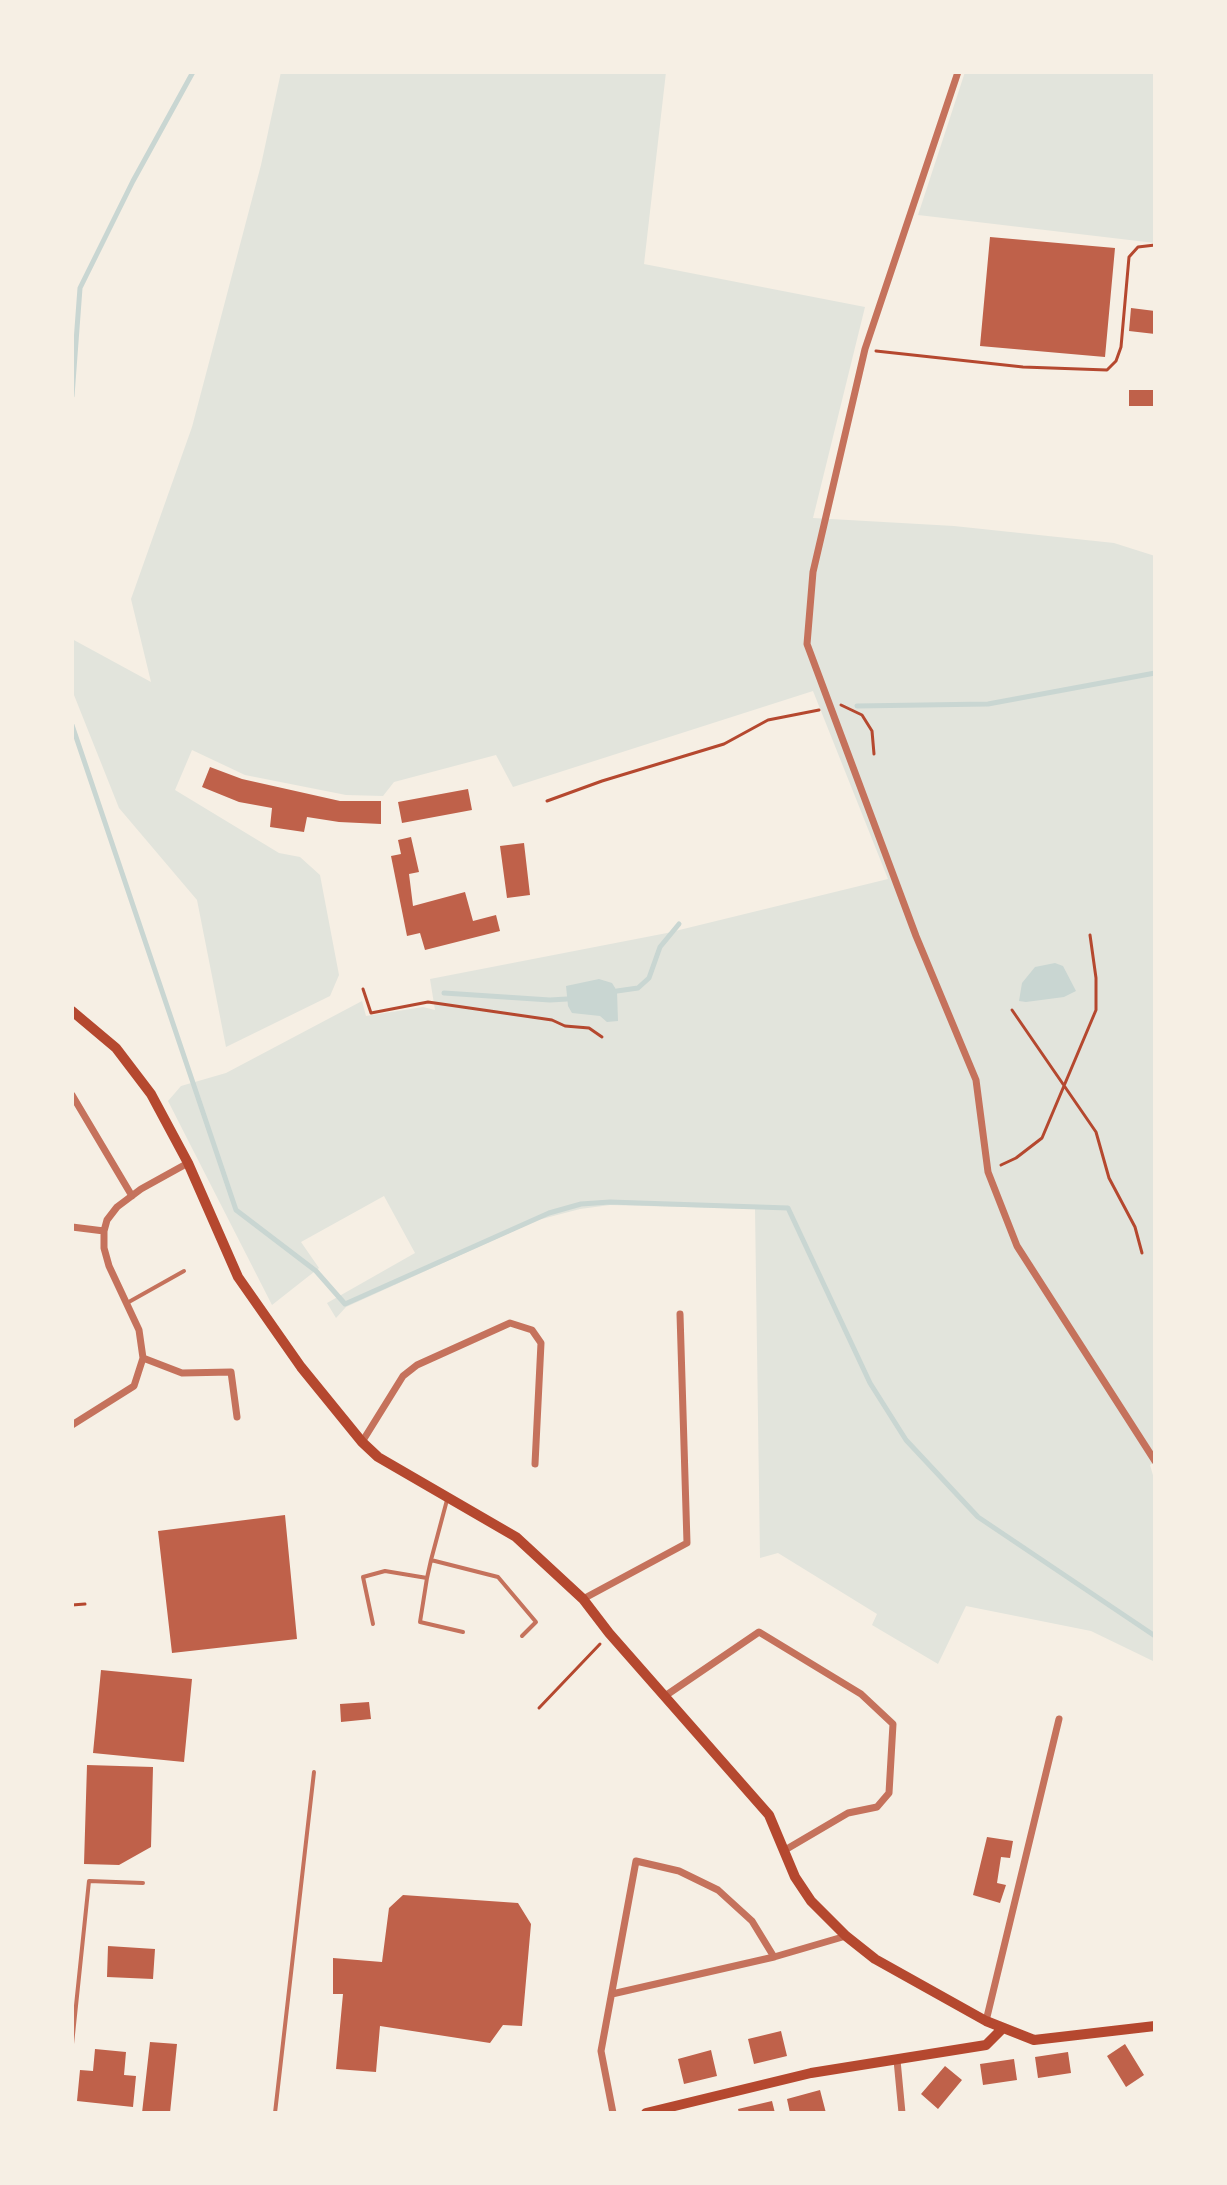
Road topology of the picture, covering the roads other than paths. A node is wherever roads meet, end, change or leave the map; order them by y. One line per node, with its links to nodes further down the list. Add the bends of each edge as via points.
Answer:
1 (958, 72): 15 (street, via 865,349 813,572 807,644 976,1080 988,1172 1017,1246)
2 (72, 1011): 4 (main road, via 116,1048 151,1094)
3 (72, 1095): 5 (street)
4 (188, 1163): 5 (street); 14 (main road, via 238,1277)
5 (132, 1196): 7 (street, via 117,1207)
6 (72, 1227): 7 (street)
7 (104, 1231): 9 (street, via 109,1266)
8 (184, 1271): 9 (lane)
9 (126, 1303): 11 (street, via 139,1330)
10 (680, 1314): 20 (street, via 687,1543)
11 (143, 1358): 12 (street, via 182,1373 231,1372); 13 (street, via 134,1386)
12 (237, 1417)
13 (72, 1425)
14 (362, 1442): 16 (street, via 403,1376 510,1323 532,1330 541,1343); 17 (main road, via 378,1457)
15 (1155, 1461)
16 (535, 1464)
17 (448, 1495): 18 (lane); 20 (main road, via 516,1537)
18 (431, 1560): 19 (lane); 23 (lane, via 498,1577 536,1622)
19 (427, 1578): 21 (lane, via 385,1571 363,1577); 22 (lane, via 420,1622)
20 (583, 1599): 24 (main road)
21 (373, 1624)
22 (463, 1632)
23 (522, 1636)
24 (665, 1696): 27 (main road, via 769,1815); 27 (street, via 759,1632 861,1694 893,1724 889,1793 877,1807 848,1813)
25 (1059, 1719): 32 (street)
26 (314, 1772): 37 (lane)
27 (785, 1850): 29 (main road, via 811,1901)
28 (143, 1883): 35 (lane, via 89,1881)
29 (846, 1936): 30 (street); 32 (main road, via 875,1959)
30 (774, 1957): 31 (street); 31 (street, via 752,1921 718,1890 679,1871 636,1861)
31 (612, 1994): 38 (street, via 601,2051)
32 (986, 2021): 34 (main road)
33 (1155, 2026): 34 (main road, via 1034,2040)
34 (1002, 2029): 36 (main road, via 986,2045)
35 (72, 2044)
36 (897, 2060): 39 (main road, via 811,2073); 40 (street)
37 (275, 2113)
38 (613, 2113)
39 (646, 2113)
40 (902, 2113)

